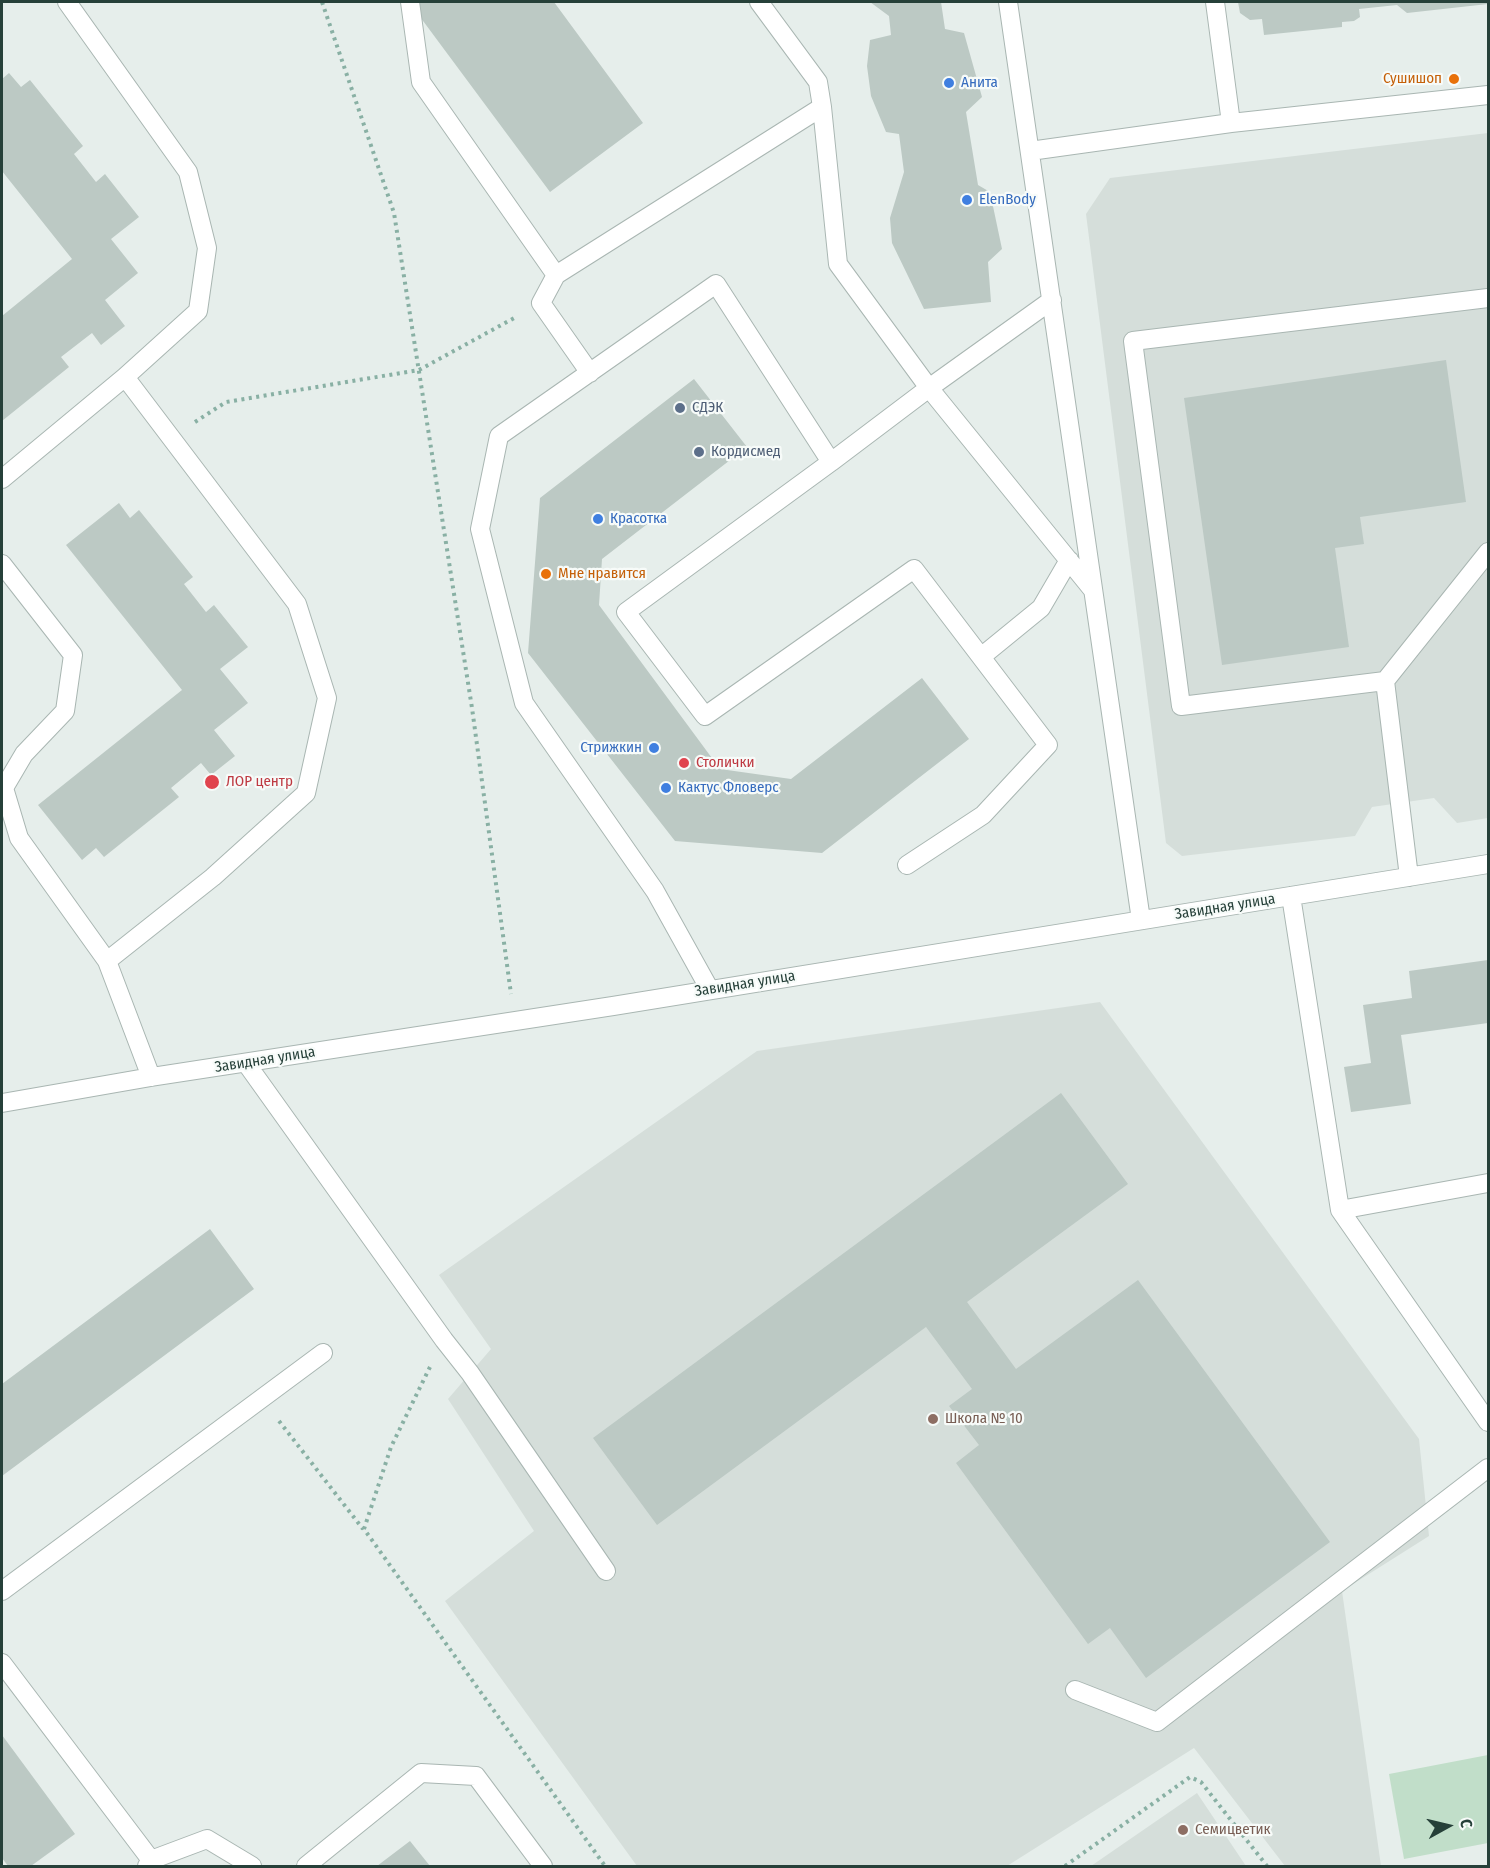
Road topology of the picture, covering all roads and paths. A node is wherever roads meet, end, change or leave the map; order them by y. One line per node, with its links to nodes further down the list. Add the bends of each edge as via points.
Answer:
1 (67, 2): 17 (street, via 188,172 207,248 198,311)
2 (322, 2): 15 (path, via 394,213)
3 (410, 2): 11 (street, via 421,82)
4 (759, 2): 8 (street, via 818,82)
5 (1008, 2): 10 (street)
6 (1215, 2): 9 (street)
7 (1488, 95): 9 (street)
8 (822, 107): 11 (street); 18 (street, via 838,264)
9 (1231, 123): 10 (street)
10 (1030, 151): 12 (street)
11 (556, 275): 14 (street)
12 (1052, 300): 18 (street); 25 (street)
13 (1488, 302): 27 (street, via 1133,341 1181,706)
14 (541, 303): 15 (path); 16 (street)
15 (419, 370): 19 (path, via 226,402); 35 (path, via 472,708)
16 (590, 373): 20 (street, via 716,284); 34 (street, via 499,435 480,530 524,703 656,891)
17 (125, 377): 19 (street); 21 (street)
18 (930, 388): 20 (street); 23 (street)
19 (171, 437): 33 (street, via 297,604 327,698 306,793 213,877)
20 (831, 462): 26 (street, via 626,612 705,716 914,570)
21 (2, 479)
22 (1488, 552): 27 (street)
23 (1069, 560): 25 (street); 26 (street, via 1041,608)
24 (2, 564): 33 (street, via 73,655 65,711 24,754 4,788 19,838)
25 (1093, 590): 32 (street)
26 (981, 657): 29 (street, via 1048,746 983,815)
27 (1385, 681): 30 (street)
28 (1488, 864): 30 (street, Завидная улица)
29 (907, 865)
30 (1409, 877): 31 (street, Завидная улица)
31 (1291, 896): 32 (street, Завидная улица); 40 (street)
32 (1141, 920): 34 (street, Завидная улица)
33 (106, 961): 37 (street)
34 (710, 990): 35 (street, Завидная улица)
35 (515, 1021): 36 (street, Завидная улица)
36 (246, 1062): 37 (street, Завидная улица); 41 (street)
37 (151, 1077): 38 (street, Завидная улица)
38 (2, 1103)
39 (1488, 1184): 40 (street)
40 (1340, 1210): 44 (street)
41 (444, 1340): 46 (path, via 391,1447); 47 (street)
42 (323, 1353): 43 (street)
43 (261, 1399): 46 (path); 48 (street)
44 (1488, 1422)
45 (1488, 1468): 50 (street, via 1157,1722)
46 (364, 1529): 55 (path)
47 (606, 1571)
48 (2, 1591)
49 (2, 1663): 51 (street)
50 (1075, 1690)
51 (149, 1863): 52 (street, via 207,1839)
52 (252, 1866)
53 (306, 1866): 54 (street, via 421,1773 476,1776)
54 (543, 1866)
55 (605, 1866)
56 (1065, 1866): 57 (path, via 1190,1777 1201,1782)
57 (1267, 1866)

